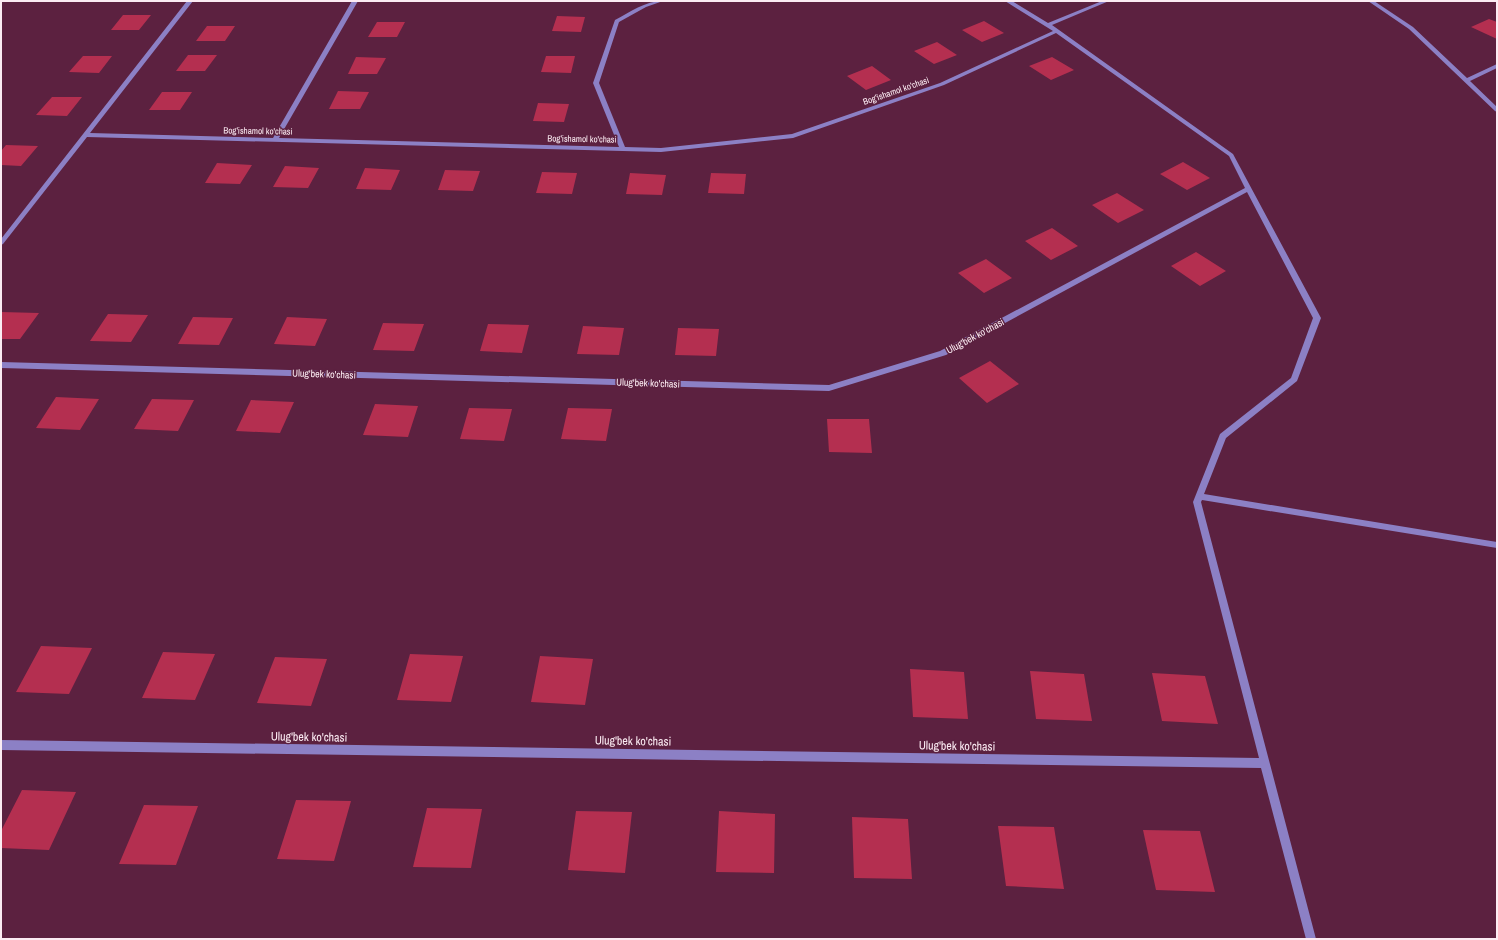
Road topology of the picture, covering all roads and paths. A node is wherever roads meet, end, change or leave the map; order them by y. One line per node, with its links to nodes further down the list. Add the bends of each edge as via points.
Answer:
1 (190, 1): 12 (street)
2 (355, 1): 13 (street)
3 (660, 1): 14 (street, via 644,6 617,21 596,83)
4 (1008, 1): 7 (street)
5 (1106, 1): 7 (street)
6 (1372, 1): 10 (street, via 1411,28)
7 (1048, 25): 8 (street)
8 (1057, 31): 14 (street, Bog'ishamol ko'chasi, via 942,84 793,136 661,150); 15 (street, via 1231,155)
9 (1497, 66): 10 (street)
10 (1468, 80): 11 (street)
11 (1497, 110)
12 (86, 135): 13 (street, Bog'ishamol ko'chasi); 16 (street)
13 (275, 140): 14 (street, Bog'ishamol ko'chasi)
14 (623, 149)
15 (1248, 188): 17 (street, Ulug'bek ko'chasi, via 943,353 829,388); 18 (street, via 1317,318 1294,379 1223,436)
16 (1, 243)
17 (1, 365)
18 (1198, 496): 19 (street); 21 (street, via 1197,502)
19 (1497, 545)
20 (1, 745): 21 (street, Ulug'bek ko'chasi)
21 (1265, 763): 22 (street)
22 (1311, 939)

